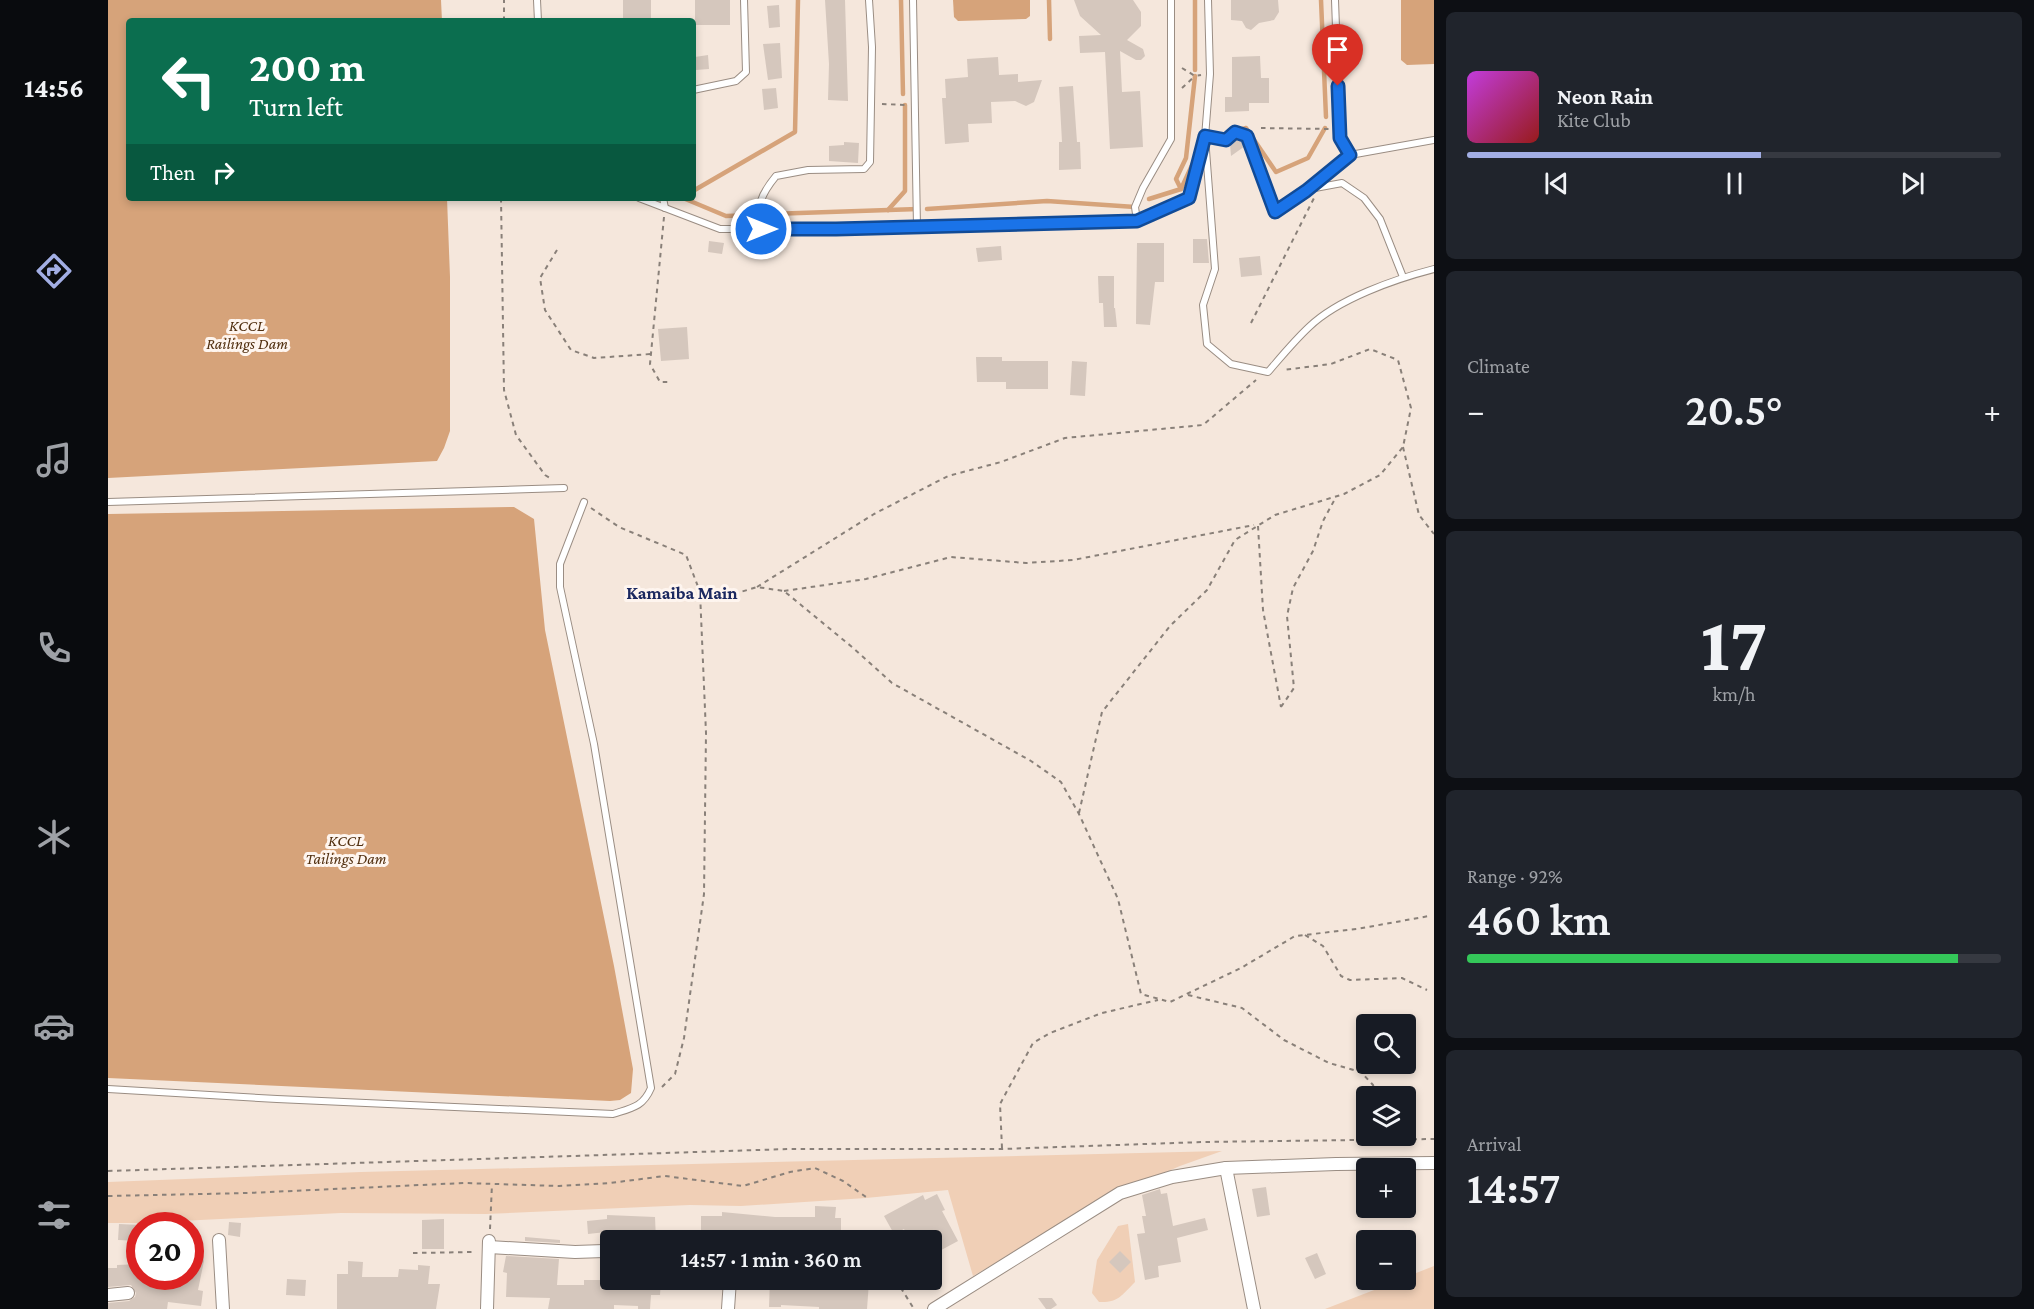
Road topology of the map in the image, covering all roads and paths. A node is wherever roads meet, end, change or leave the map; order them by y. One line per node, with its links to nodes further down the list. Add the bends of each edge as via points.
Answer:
1 (504, 0): 9 (path)
2 (537, 0): 10 (lane)
3 (744, 0): 14 (lane, via 746,72 736,81)
4 (869, 0): 16 (lane)
5 (913, 0): 17 (lane)
6 (1172, 0): 11 (lane)
7 (1208, 0): 12 (lane)
8 (1335, 0): 19 (lane)
9 (504, 18)
10 (538, 18)
11 (1172, 63): 13 (path); 15 (lane)
12 (1210, 74): 13 (path); 20 (lane)
13 (1195, 76): 15 (path)
14 (696, 89)
15 (1172, 98): 29 (lane, via 1171,139 1135,207)
16 (870, 103): 17 (path); 31 (lane, via 870,162 864,169 808,170 776,176 765,189 757,215)
17 (915, 104): 30 (lane)
18 (1261, 128): 19 (path)
19 (1340, 130): 22 (lane)
20 (1205, 136): 24 (lane, via 1226,140 1235,132 1247,136 1275,212); 29 (lane, via 1189,198); 37 (lane, via 1215,269 1203,306 1208,344 1232,364)
21 (1432, 139): 22 (lane)
22 (1350, 155): 24 (lane)
23 (1321, 185): 24 (lane); 34 (lane, via 1342,183 1364,198 1380,219); 35 (path)
24 (1306, 191)
25 (501, 201): 40 (path, via 504,390 516,435 545,475)
26 (647, 201): 28 (lane)
27 (664, 201): 28 (lane)
28 (665, 208): 31 (lane, via 720,229); 36 (path)
29 (1137, 221): 30 (lane)
30 (918, 227): 31 (lane)
31 (761, 229)
32 (556, 250): 36 (path, via 540,278 545,310 571,350 594,358)
33 (1434, 268): 34 (lane)
34 (1403, 277): 37 (lane, via 1332,309)
35 (1251, 323)
36 (651, 354): 38 (path, via 654,373 660,382)
37 (1268, 372): 39 (path, via 1331,364 1370,349 1398,360 1411,408); 46 (path, via 1203,425 1065,438 1001,462 948,476 874,514)
38 (669, 382)
39 (1403, 447): 41 (path, via 1380,475); 45 (path, via 1419,514)
40 (564, 488): 42 (lane)
41 (1336, 497): 44 (path); 44 (path, via 1293,588 1287,616 1294,688 1281,707 1263,610)
42 (108, 502)
43 (584, 502): 47 (path, via 619,527 686,555); 56 (lane, via 560,564 560,587 594,744)
44 (1258, 524): 48 (path, via 1073,560 1026,562 951,557 866,579); 49 (path, via 1235,540 1207,590 1170,626 1102,712)
45 (1434, 534)
46 (758, 587): 47 (path, via 734,594); 48 (path)
47 (700, 591): 56 (path, via 706,733 704,894 684,1038 675,1074 664,1087)
48 (784, 591): 49 (path, via 892,682 1061,782)
49 (1079, 814): 54 (path, via 1118,899 1141,994)
50 (1429, 916): 51 (path)
51 (1305, 935): 52 (path, via 1323,946 1341,976 1350,980 1402,978); 53 (path, via 1295,936)
52 (1427, 990)
53 (1188, 995): 54 (path, via 1170,1002); 55 (path, via 1242,1008 1284,1040 1329,1063 1361,1072)
54 (1160, 999): 61 (path, via 1102,1013 1033,1043 1000,1104)
55 (1374, 1086)
56 (651, 1088): 57 (lane, via 646,1100 614,1114)
57 (108, 1089)
58 (1416, 1139): 59 (path)
59 (1434, 1139)
60 (1356, 1140): 61 (path)
61 (1002, 1149): 64 (path, via 789,1149)
62 (1434, 1163): 63 (street)
63 (1226, 1168): 80 (street, via 1172,1177 1120,1193); 81 (street)
64 (108, 1171)
65 (492, 1184): 66 (path); 67 (path, via 610,1184 665,1176 743,1186 815,1168); 69 (path)
66 (108, 1196)
67 (866, 1197)
68 (219, 1240): 76 (street)
69 (489, 1248): 70 (street); 71 (path); 77 (street)
70 (600, 1251)
71 (413, 1253)
72 (729, 1290): 78 (street)
73 (903, 1290): 79 (path)
74 (128, 1293): 75 (street)
75 (108, 1295)
76 (223, 1309)
77 (487, 1309)
78 (728, 1309)
79 (914, 1309)
80 (934, 1309)
81 (1254, 1309)

